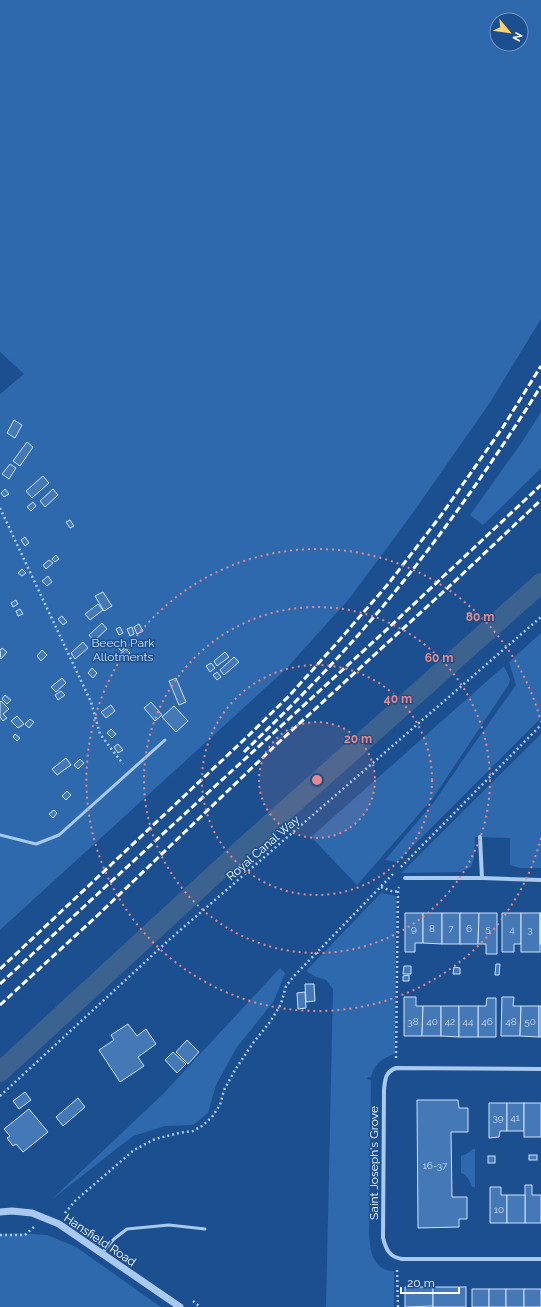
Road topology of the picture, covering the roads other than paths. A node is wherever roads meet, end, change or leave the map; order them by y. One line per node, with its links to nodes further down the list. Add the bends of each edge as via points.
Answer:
1 (165, 740): 2 (lane, via 59,835 36,844)
2 (0, 835)
3 (480, 837): 5 (street)
4 (405, 878): 5 (street)
5 (482, 878): 6 (street)
6 (541, 880)
7 (541, 1069): 11 (street, Saint Joseph's Grove, via 391,1070 384,1090 383,1238 390,1255 397,1258)
8 (0, 1212): 10 (street, Hansfield Road, via 32,1213 59,1224)
9 (205, 1229): 10 (lane, via 169,1225 127,1229)
10 (101, 1254): 12 (street, Hansfield Road)
11 (541, 1259)
12 (180, 1307)

